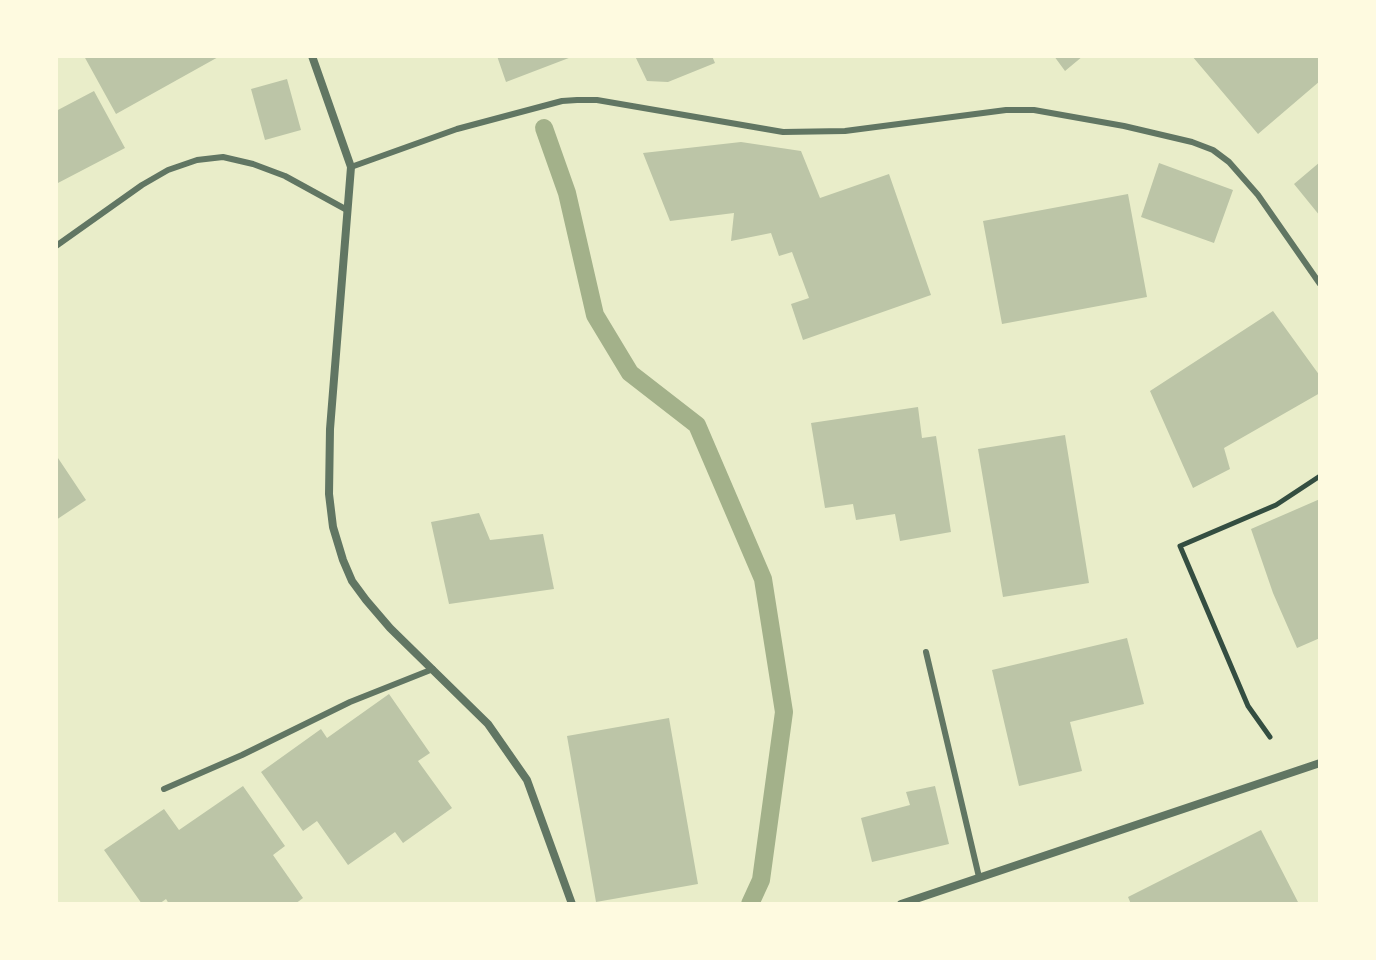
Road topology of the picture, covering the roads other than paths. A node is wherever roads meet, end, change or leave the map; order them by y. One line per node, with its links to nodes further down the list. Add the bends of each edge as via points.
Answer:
1 (312, 56): 2 (street)
2 (351, 167): 3 (street); 5 (lane, via 457,129 562,101 597,100 783,132 868,129 1006,110 1049,112 1213,150 1243,176)
3 (347, 210): 4 (lane, via 253,164 223,157 197,160 142,185); 7 (street, via 330,429 333,527 352,581)
4 (56, 246)
5 (1320, 284)
6 (926, 652): 10 (lane)
7 (433, 669): 9 (lane); 11 (street, via 488,724 527,780)
8 (1320, 763): 10 (street)
9 (164, 789)
10 (979, 877): 12 (street)
11 (572, 904)
12 (901, 904)

